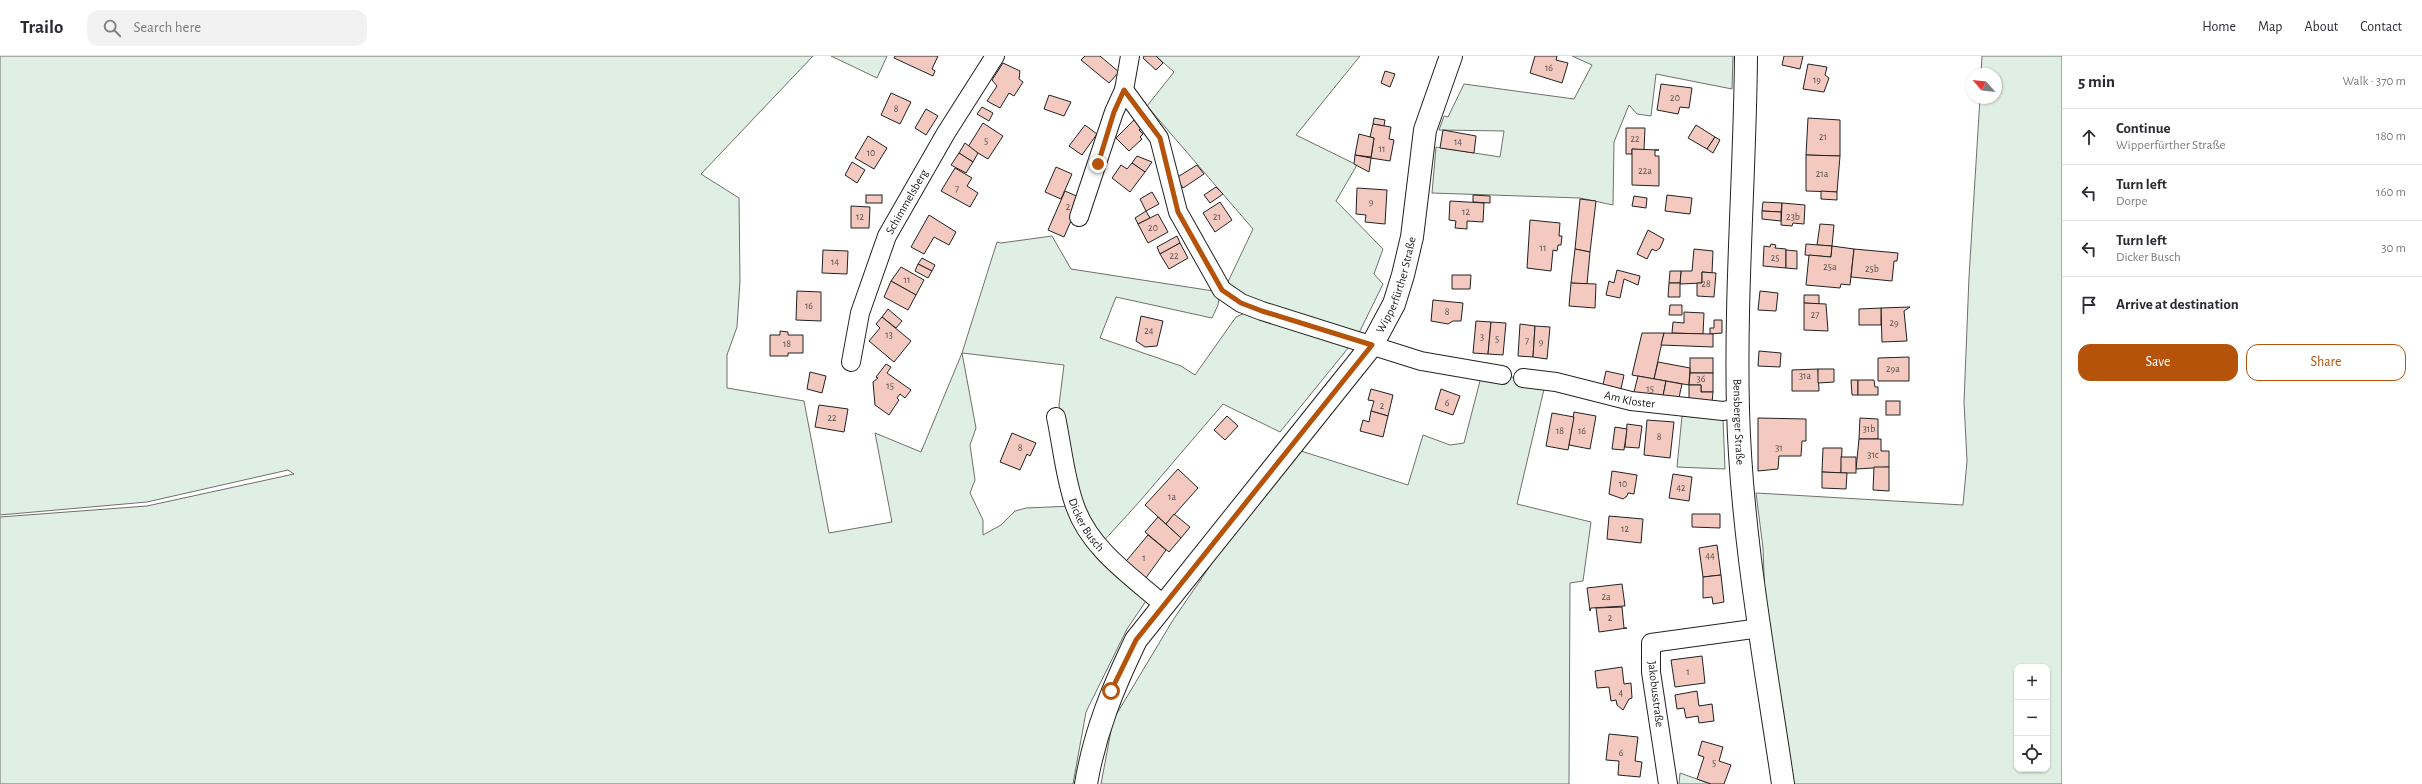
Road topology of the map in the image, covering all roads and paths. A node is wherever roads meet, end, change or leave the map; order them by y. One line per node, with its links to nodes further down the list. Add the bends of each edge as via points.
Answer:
1 (995, 56): 8 (street, Schimmelsberg, via 946,133 887,236 860,313)
2 (1130, 56): 5 (street)
3 (1451, 56): 7 (main road, Wipperfürther Straße, via 1425,130 1412,237 1403,275 1394,304)
4 (1746, 56): 11 (main road, Bensberger Straße)
5 (1124, 90): 6 (street, via 1114,112); 7 (street, via 1160,138 1178,212 1222,290 1241,303)
6 (1079, 217)
7 (1372, 345): 9 (street, via 1421,361); 13 (main road, Wipperfürther Straße)
8 (851, 362)
9 (1502, 375)
10 (1523, 378): 11 (street, Am Kloster, via 1556,382 1647,404 1723,411)
11 (1738, 408): 14 (main road, Bensberger Straße, via 1742,488)
12 (1056, 416): 13 (street, Dicker Busch, via 1075,507 1091,537 1106,554)
13 (1164, 605): 15 (main road, Wipperfürther Straße, via 1136,640 1111,691 1092,749)
14 (1760, 628): 16 (street, Jakobusstraße, via 1651,643 1651,672); 17 (main road, Bensberger Straße)
15 (1086, 784)
16 (1668, 784)
17 (1783, 784)

